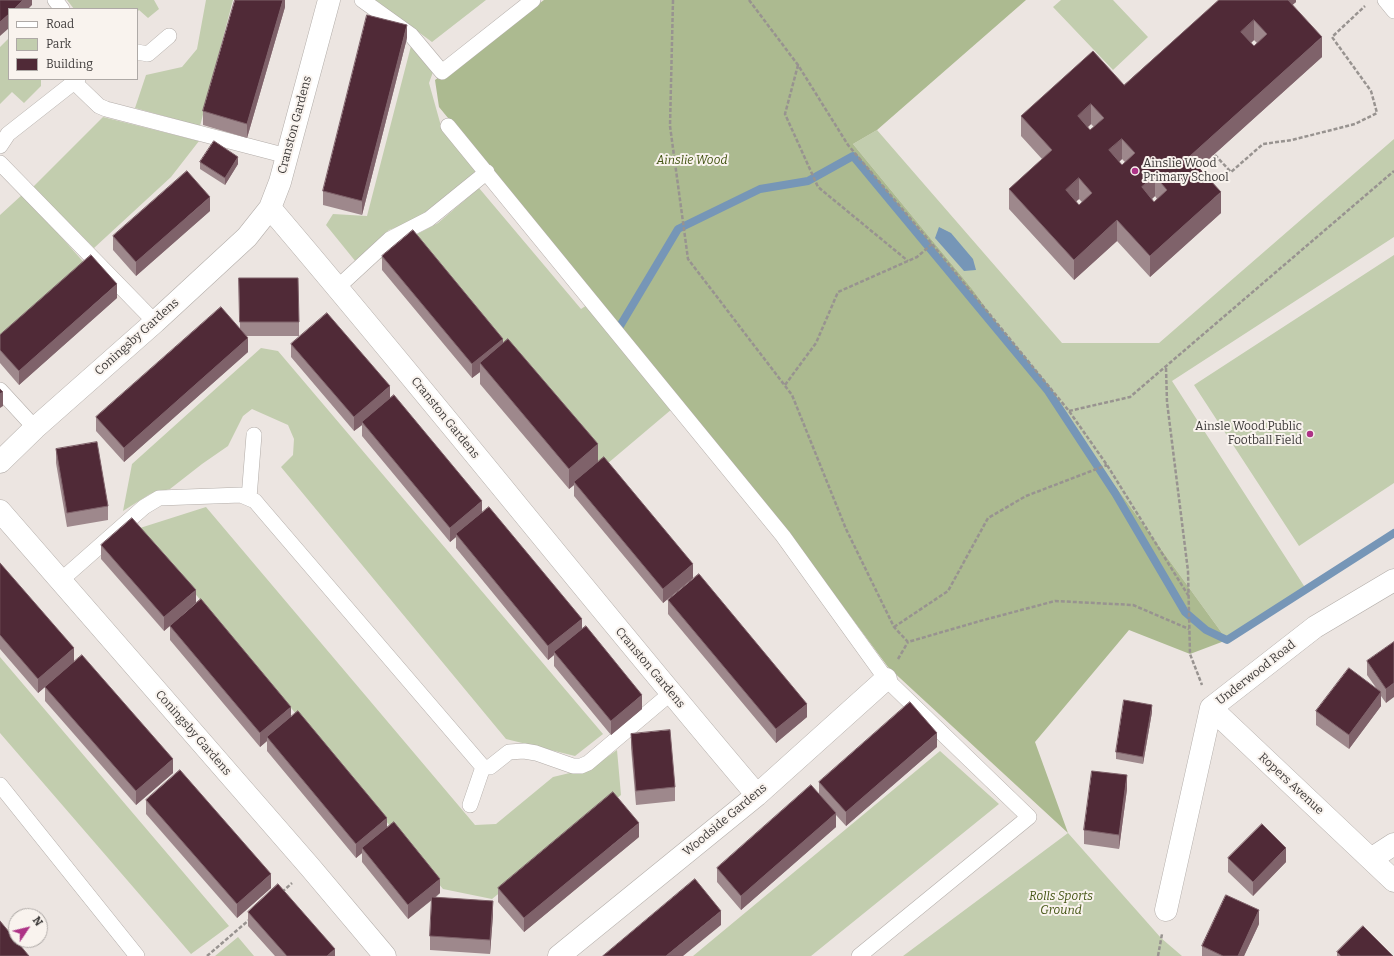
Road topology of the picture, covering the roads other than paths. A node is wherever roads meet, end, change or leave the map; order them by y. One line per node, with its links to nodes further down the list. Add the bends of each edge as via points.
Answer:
1 (55, 0): 6 (lane)
2 (329, 0): 13 (street, Cranston Gardens)
3 (362, 0): 4 (lane, via 411,35 442,72)
4 (533, 0)
5 (1385, 0): 7 (lane)
6 (61, 8)
7 (1394, 11)
8 (169, 36): 9 (lane, via 148,54)
9 (138, 52)
10 (76, 81): 12 (lane); 13 (lane, via 99,106 106,109)
11 (448, 126): 15 (lane)
12 (3, 136)
13 (287, 156): 16 (street, Cranston Gardens)
14 (0, 163): 18 (lane)
15 (487, 172): 17 (lane, via 429,219 390,239); 27 (lane, via 783,536)
16 (270, 208): 17 (street, Cranston Gardens); 18 (street, Coningsby Gardens, via 246,238)
17 (338, 287): 28 (street, Cranston Gardens)
18 (155, 322): 20 (street, Coningsby Gardens)
19 (0, 390): 20 (lane)
20 (35, 428): 22 (street, Coningsby Gardens)
21 (254, 435): 23 (lane)
22 (0, 462)
23 (249, 498): 26 (lane, via 241,495 159,498 144,507); 30 (lane, via 260,507)
24 (0, 511): 26 (street, Coningsby Gardens)
25 (1394, 580): 29 (street, Underwood Road, via 1315,627)
26 (60, 581): 39 (street, Coningsby Gardens)
27 (886, 680): 32 (street, Woodside Gardens); 41 (lane, via 1029,817)
28 (671, 693): 30 (lane, via 588,763 581,766 573,766 524,751 509,752 490,767); 32 (street, Cranston Gardens)
29 (1211, 708): 35 (street, Ropers Avenue); 37 (street, Underwood Road)
30 (483, 767): 33 (lane)
31 (0, 785): 38 (lane)
32 (757, 795): 40 (street, Woodside Gardens)
33 (470, 805)
34 (1394, 844): 35 (street)
35 (1371, 859): 36 (street, Ropers Avenue)
36 (1394, 881)
37 (1166, 910)
38 (137, 956)
39 (385, 956)
40 (558, 956)
41 (859, 956)

